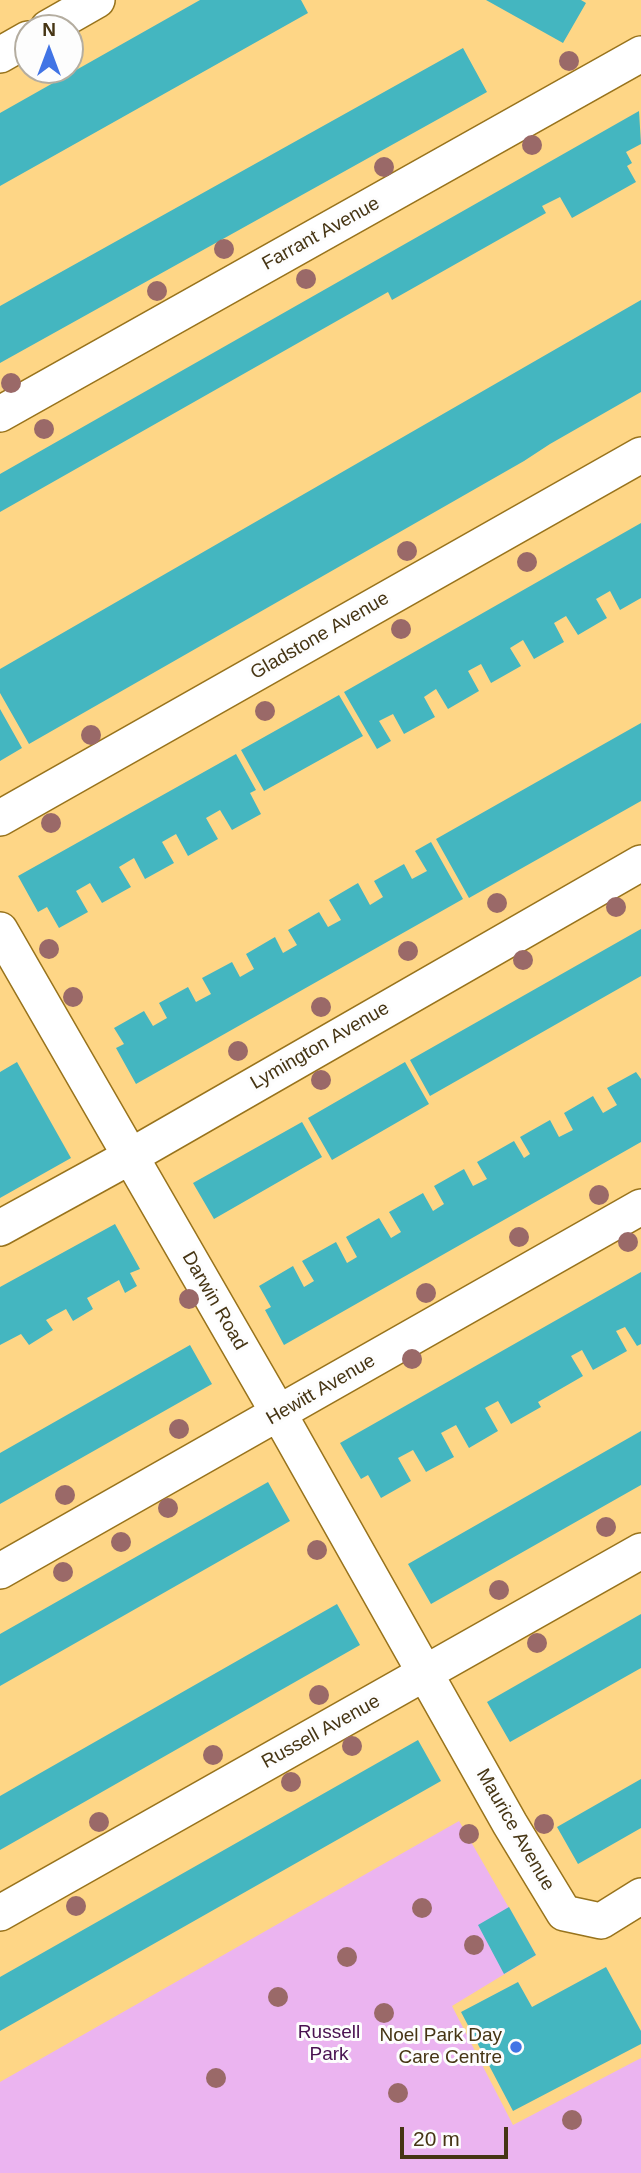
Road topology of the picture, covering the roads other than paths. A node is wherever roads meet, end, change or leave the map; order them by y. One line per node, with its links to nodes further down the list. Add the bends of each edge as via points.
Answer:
1 (97, 0): 2 (street)
2 (72, 14)
3 (641, 54): 4 (street, Farrant Avenue)
4 (0, 414)
5 (641, 455): 6 (street, Gladstone Avenue)
6 (0, 818)
7 (641, 863): 9 (street, Lymington Avenue)
8 (0, 930): 9 (street, Darwin Road)
9 (131, 1156): 11 (street, Lymington Avenue); 12 (street, Darwin Road)
10 (641, 1207): 12 (street, Hewitt Avenue)
11 (0, 1228)
12 (279, 1414): 14 (street, Hewitt Avenue); 15 (street, Darwin Road)
13 (641, 1551): 15 (street, Russell Avenue)
14 (0, 1571)
15 (425, 1674): 16 (street, Maurice Avenue, via 564,1913 601,1921); 17 (street, Russell Avenue)
16 (641, 1896)
17 (0, 1913)

